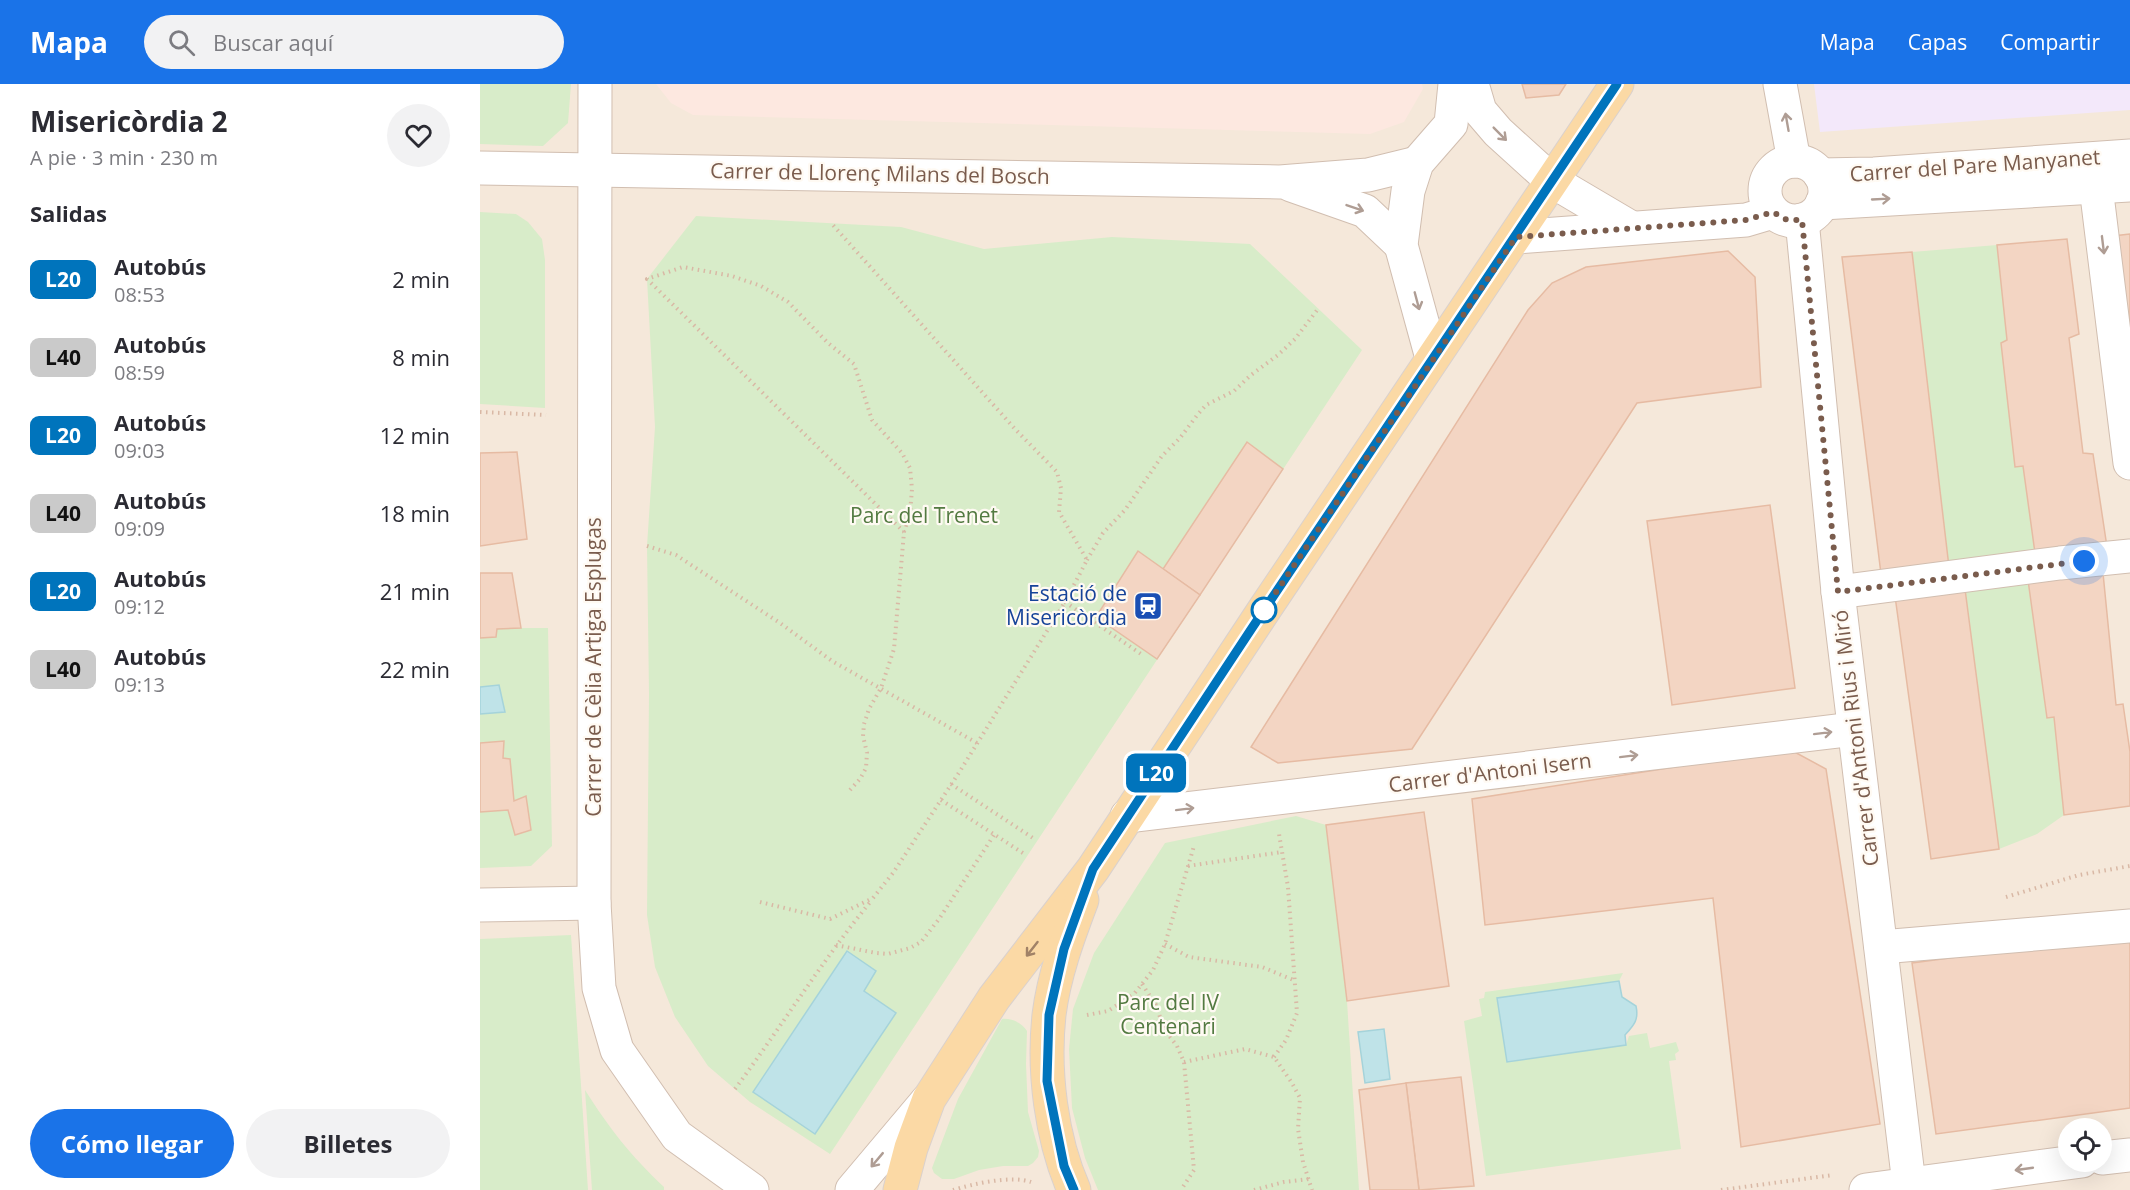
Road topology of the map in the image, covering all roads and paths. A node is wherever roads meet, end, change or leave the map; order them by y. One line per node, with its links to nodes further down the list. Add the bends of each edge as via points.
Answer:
1 (595, 84): 9 (street, Carrer de Cèlia Artiga Esplugas)
2 (1455, 84): 7 (street, via 1451,124)
3 (1472, 84): 10 (street, one-way to 10, via 1480,111)
4 (1617, 84): 10 (main road)
5 (1780, 84): 14 (street, Carrer d'Antoni Rius i Miró, one-way to 5)
6 (2130, 156): 14 (street, Carrer del Pare Manyanet, via 1874,174)
7 (1417, 163): 11 (street, Carrer de Llorenç Milans del Bosch, via 1368,175); 18 (street, via 1408,191)
8 (480, 168): 9 (street, Carrer de Llorenç Milans del Bosch)
9 (595, 168): 11 (street, Carrer de Llorenç Milans del Bosch); 48 (street, Carrer de Cèlia Artiga Esplugas)
10 (1552, 181): 16 (street); 17 (main road)
11 (1280, 182): 18 (street, Carrer de Llorenç Milans del Bosch, one-way to 18, via 1365,211)
12 (2130, 185): 13 (street, Carrer del Pare Manyanet)
13 (2096, 187): 14 (street, Carrer del Pare Manyanet, one-way to 13); 23 (street, one-way to 23)
14 (1802, 194): 16 (street, Carrer del Pare Manyanet, via 1746,220); 28 (street, Carrer d'Antoni Rius i Miró)
15 (832, 224): 27 (path, via 1057,472 1059,513)
16 (1630, 227): 17 (street, Carrer del Pare Manyanet)
17 (1516, 237): 20 (main road)
18 (1401, 245): 20 (street, one-way to 20)
19 (1318, 309): 27 (path, via 1278,355 1234,392 1206,405 1162,456)
20 (1432, 358): 37 (main road)
21 (480, 412): 22 (path)
22 (546, 415)
23 (2130, 463)
24 (904, 532): 24 (path, via 910,513 910,468 902,453 872,420 854,364 788,302 761,286 683,267 647,279); 31 (path, via 894,648)
25 (647, 546): 31 (path, via 676,555 832,661)
26 (2130, 556): 28 (street)
27 (1087, 560): 29 (path)
28 (1838, 592): 32 (street, Carrer d'Antoni Rius i Miró)
29 (1065, 602): 30 (path); 33 (path)
30 (1141, 654)
31 (881, 688): 33 (path); 35 (path, via 864,724 866,768)
32 (1854, 729): 37 (street, Carrer d'Antoni Isern, one-way to 32); 53 (street, Carrer d'Antoni Rius i Miró)
33 (977, 743): 34 (path)
34 (951, 784): 36 (path); 41 (path)
35 (850, 790)
36 (941, 800): 39 (path); 46 (path)
37 (1127, 816): 45 (main road)
38 (1278, 831): 42 (path)
39 (994, 835): 43 (path); 52 (path, via 921,942 888,954)
40 (1197, 836): 44 (path)
41 (1036, 840)
42 (1282, 852): 44 (path); 54 (path)
43 (1026, 855)
44 (1188, 866): 51 (path)
45 (1093, 869): 60 (main road, one-way to 60, via 994,998); 71 (main road, via 1064,949 1049,1015 1047,1081 1064,1166)
46 (873, 898): 47 (path, via 830,918); 52 (path)
47 (760, 902)
48 (594, 903): 49 (street); 67 (street, Carrer de Cèlia Artiga Esplugas, via 598,988 617,1050 677,1136)
49 (480, 905)
50 (2130, 926): 53 (street)
51 (1165, 944): 54 (path, via 1190,957 1262,967); 55 (path)
52 (836, 945): 59 (path)
53 (1881, 947): 66 (street, Carrer d'Antoni Rius i Miró)
54 (1296, 981): 57 (path, via 1297,1013)
55 (1142, 984): 56 (path, via 1108,1011); 58 (path)
56 (1080, 1016)
57 (1274, 1057): 58 (path, via 1245,1049); 64 (path, via 1300,1098 1298,1129)
58 (1184, 1062): 72 (path, via 1194,1170)
59 (735, 1089)
60 (928, 1099): 68 (street, one-way to 68); 69 (main road)
61 (2130, 1155): 62 (street)
62 (2112, 1157)
63 (2058, 1164): 66 (street, one-way to 66)
64 (1309, 1179): 73 (path); 74 (path)
65 (1034, 1184): 70 (path, via 1018,1178)
66 (1909, 1184): 75 (street)
67 (752, 1190)
68 (852, 1190)
69 (900, 1190)
70 (953, 1190)
71 (1074, 1190)
72 (1181, 1190)
73 (1254, 1190)
74 (1312, 1190)
75 (1866, 1190)

